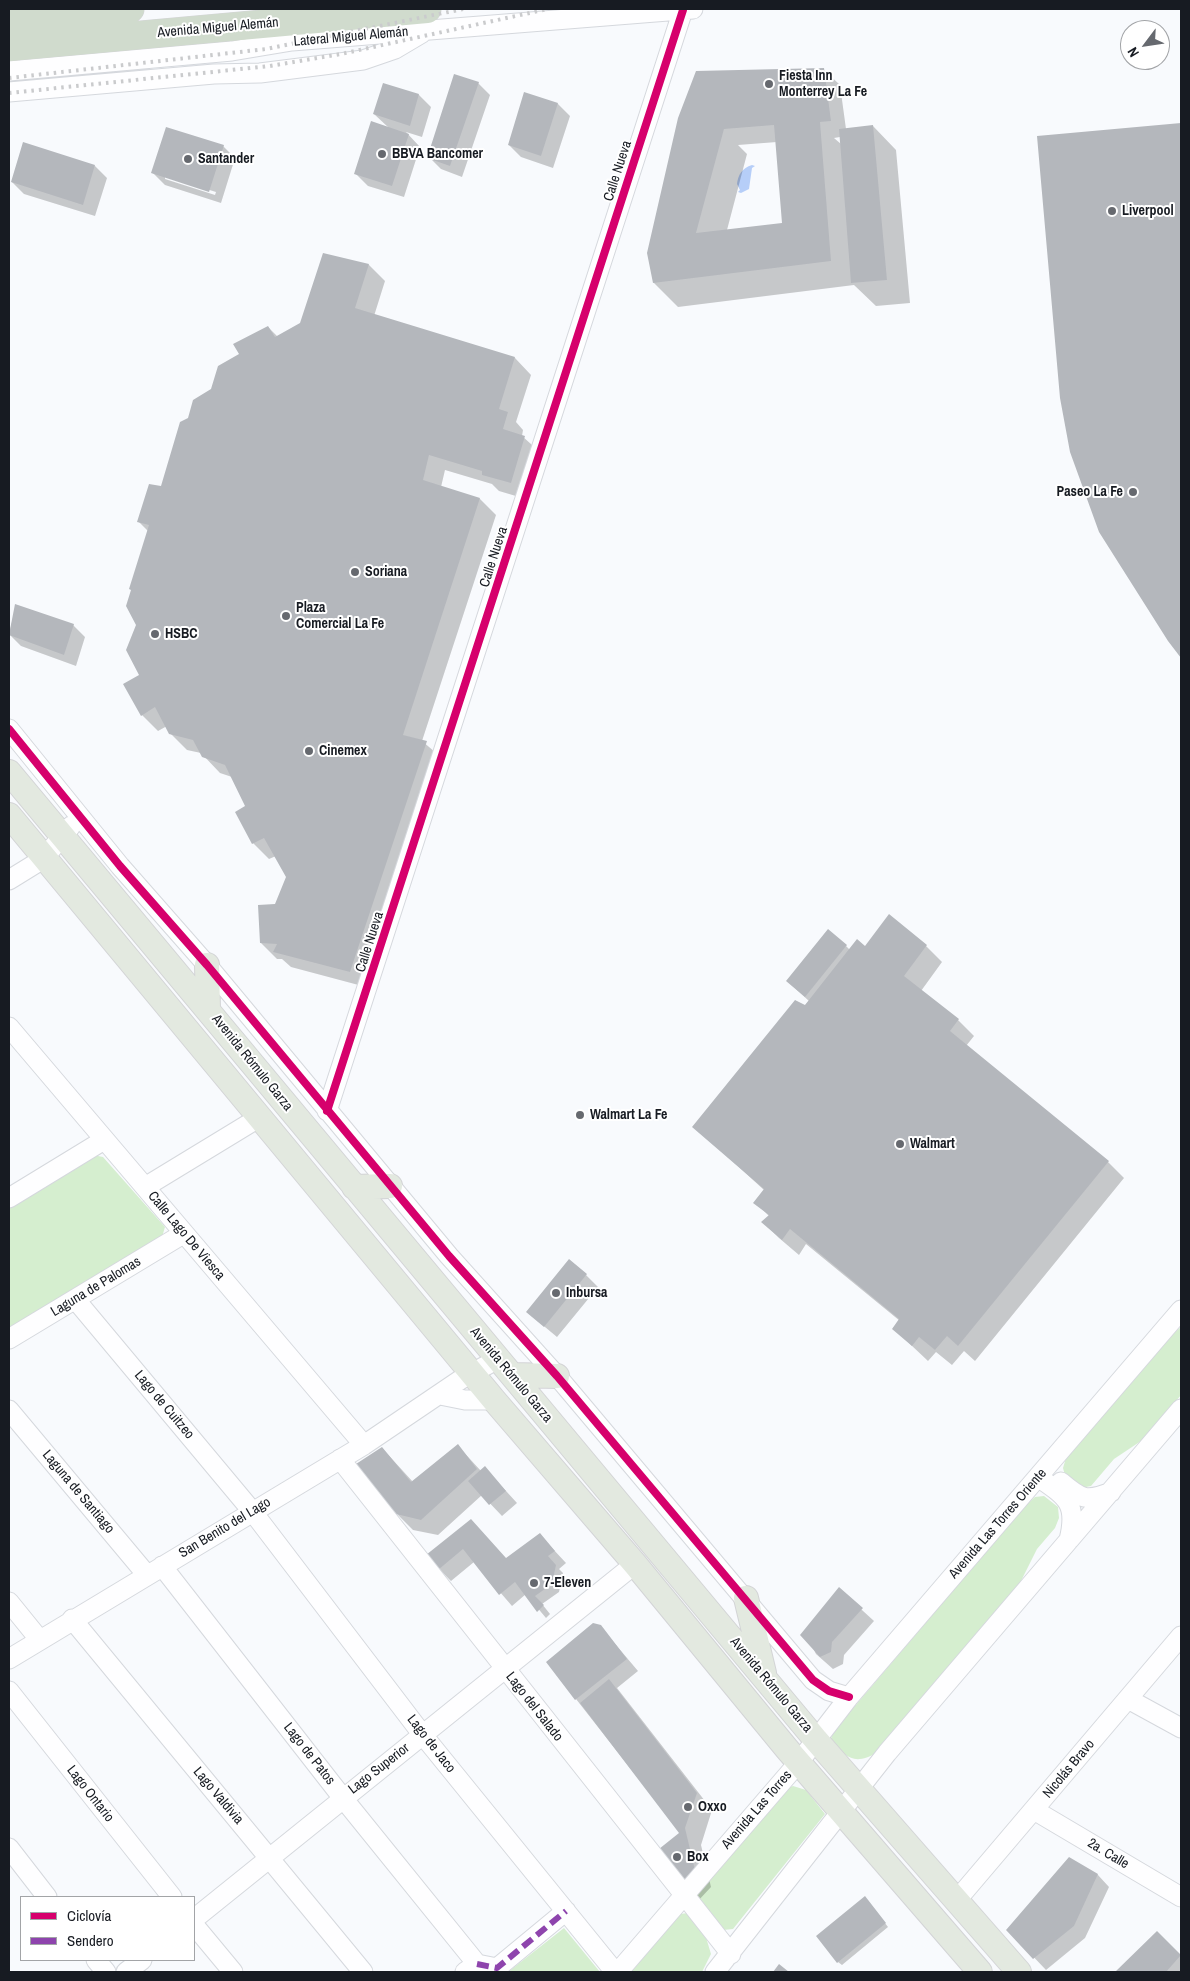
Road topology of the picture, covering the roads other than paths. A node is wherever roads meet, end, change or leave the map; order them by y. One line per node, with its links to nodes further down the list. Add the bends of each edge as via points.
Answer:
1 (130, 9): 3 (highway)
2 (688, 9): 4 (street, Lateral Miguel Alemán); 20 (street, Calle Nueva)
3 (9, 20)
4 (427, 20): 5 (highway, Avenida Miguel Alemán); 6 (street, Lateral Miguel Alemán, via 232,50); 8 (street, via 395,49 363,60 260,73)
5 (9, 47)
6 (42, 68): 7 (street, Lateral Miguel Alemán); 8 (street)
7 (9, 71)
8 (44, 88): 9 (street)
9 (9, 92)
10 (9, 729): 12 (street)
11 (9, 772): 14 (main road, Avenida Rómulo Garza)
12 (79, 814): 14 (street); 17 (street)
13 (9, 815): 15 (main road, Avenida Rómulo Garza)
14 (62, 838): 15 (street); 18 (main road, Avenida Rómulo Garza)
15 (43, 859): 16 (street); 21 (main road, Avenida Rómulo Garza)
16 (9, 880)
17 (207, 965): 18 (main road); 20 (street)
18 (208, 1009): 25 (main road, Avenida Rómulo Garza)
19 (9, 1027): 22 (street, Calle Lago De Viesca)
20 (327, 1111): 23 (street)
21 (260, 1117): 24 (street); 32 (main road, Avenida Rómulo Garza)
22 (104, 1140): 24 (street, Calle Lago De Viesca); 26 (street)
23 (390, 1186): 25 (main road); 33 (street)
24 (145, 1187): 27 (street, Calle Lago De Viesca)
25 (354, 1187): 31 (main road, Avenida Rómulo Garza)
26 (9, 1198)
27 (183, 1234): 28 (street, Laguna de Palomas); 38 (street, Calle Lago De Viesca)
28 (75, 1299): 30 (street, Laguna de Palomas); 42 (street, Lago de Cuitzeo)
29 (1181, 1310): 40 (street, Avenida Las Torres Oriente)
30 (9, 1339)
31 (505, 1367): 32 (street, San Benito del Lago); 33 (main road); 53 (main road, Avenida Rómulo Garza)
32 (472, 1373): 34 (street, San Benito del Lago); 35 (main road, Avenida Rómulo Garza)
33 (557, 1376): 46 (street)
34 (440, 1395): 35 (street, via 465,1400); 38 (street, San Benito del Lago)
35 (494, 1400): 44 (main road, Avenida Rómulo Garza)
36 (1181, 1409): 41 (street)
37 (9, 1410): 45 (street, Laguna de Santiago)
38 (364, 1445): 39 (street, San Benito del Lago)
39 (340, 1459): 42 (street, San Benito del Lago); 52 (street, Lago del Salado)
40 (1042, 1473): 41 (street, via 1080,1497 1095,1499); 43 (street, via 1068,1501 1073,1516); 55 (street, Avenida Las Torres Oriente)
41 (1111, 1492): 43 (street)
42 (252, 1511): 45 (street, San Benito del Lago); 58 (street, Lago de Jaco)
43 (1069, 1540): 61 (street)
44 (635, 1564): 52 (street, Lago Superior); 60 (main road, Avenida Rómulo Garza)
45 (154, 1570): 48 (street, San Benito del Lago); 62 (street, Lago de Patos)
46 (746, 1598): 53 (main road); 55 (street, via 813,1680)
47 (9, 1602): 50 (street)
48 (72, 1619): 50 (street, San Benito del Lago); 66 (street, Lago Valdivia)
49 (1181, 1636): 56 (street, Nicolás Bravo)
50 (39, 1639): 51 (street, San Benito del Lago)
51 (9, 1659)
52 (504, 1669): 58 (street, Lago Superior); 70 (street, Lago del Salado)
53 (766, 1679): 59 (main road, Avenida Rómulo Garza)
54 (9, 1691): 69 (street, Lago Ontario)
55 (850, 1697): 59 (street, Avenida Las Torres Oriente)
56 (1128, 1699): 57 (street); 64 (street, Nicolás Bravo)
57 (1181, 1728)
58 (422, 1734): 62 (street, Lago Superior); 72 (street, Lago de Jaco)
59 (816, 1740): 60 (street, Avenida Las Torres); 61 (main road, Avenida Rómulo Garza)
60 (799, 1762): 63 (main road, Avenida Rómulo Garza); 70 (street, Avenida Las Torres)
61 (859, 1788): 63 (street); 71 (main road, Avenida Rómulo Garza)
62 (342, 1798): 66 (street, Lago Superior); 79 (street, Lago de Patos)
63 (842, 1810): 76 (street); 86 (main road, Avenida Rómulo Garza)
64 (1034, 1810): 67 (street, 2a. Calle); 71 (street, Nicolás Bravo)
65 (9, 1848): 68 (street)
66 (268, 1857): 74 (street, Lago Superior); 83 (street, Lago Valdivia)
67 (1174, 1893): 73 (street)
68 (46, 1896)
69 (171, 1896)
70 (683, 1896): 76 (street, Lago del Salado); 84 (street, Avenida Las Torres)
71 (956, 1901): 87 (main road, Avenida Rómulo Garza)
72 (566, 1911): 79 (street, via 497,1968); 84 (street, Lago de Jaco)
73 (1181, 1912)
74 (195, 1918)
75 (195, 1926): 82 (street)
76 (731, 1954): 85 (street)
77 (97, 1961): 80 (street)
78 (141, 1961): 81 (street)
79 (471, 1968)
80 (106, 1972)
81 (126, 1972)
82 (233, 1972)
83 (363, 1972)
84 (617, 1972)
85 (715, 1972)
86 (980, 1972)
87 (1019, 1972)

